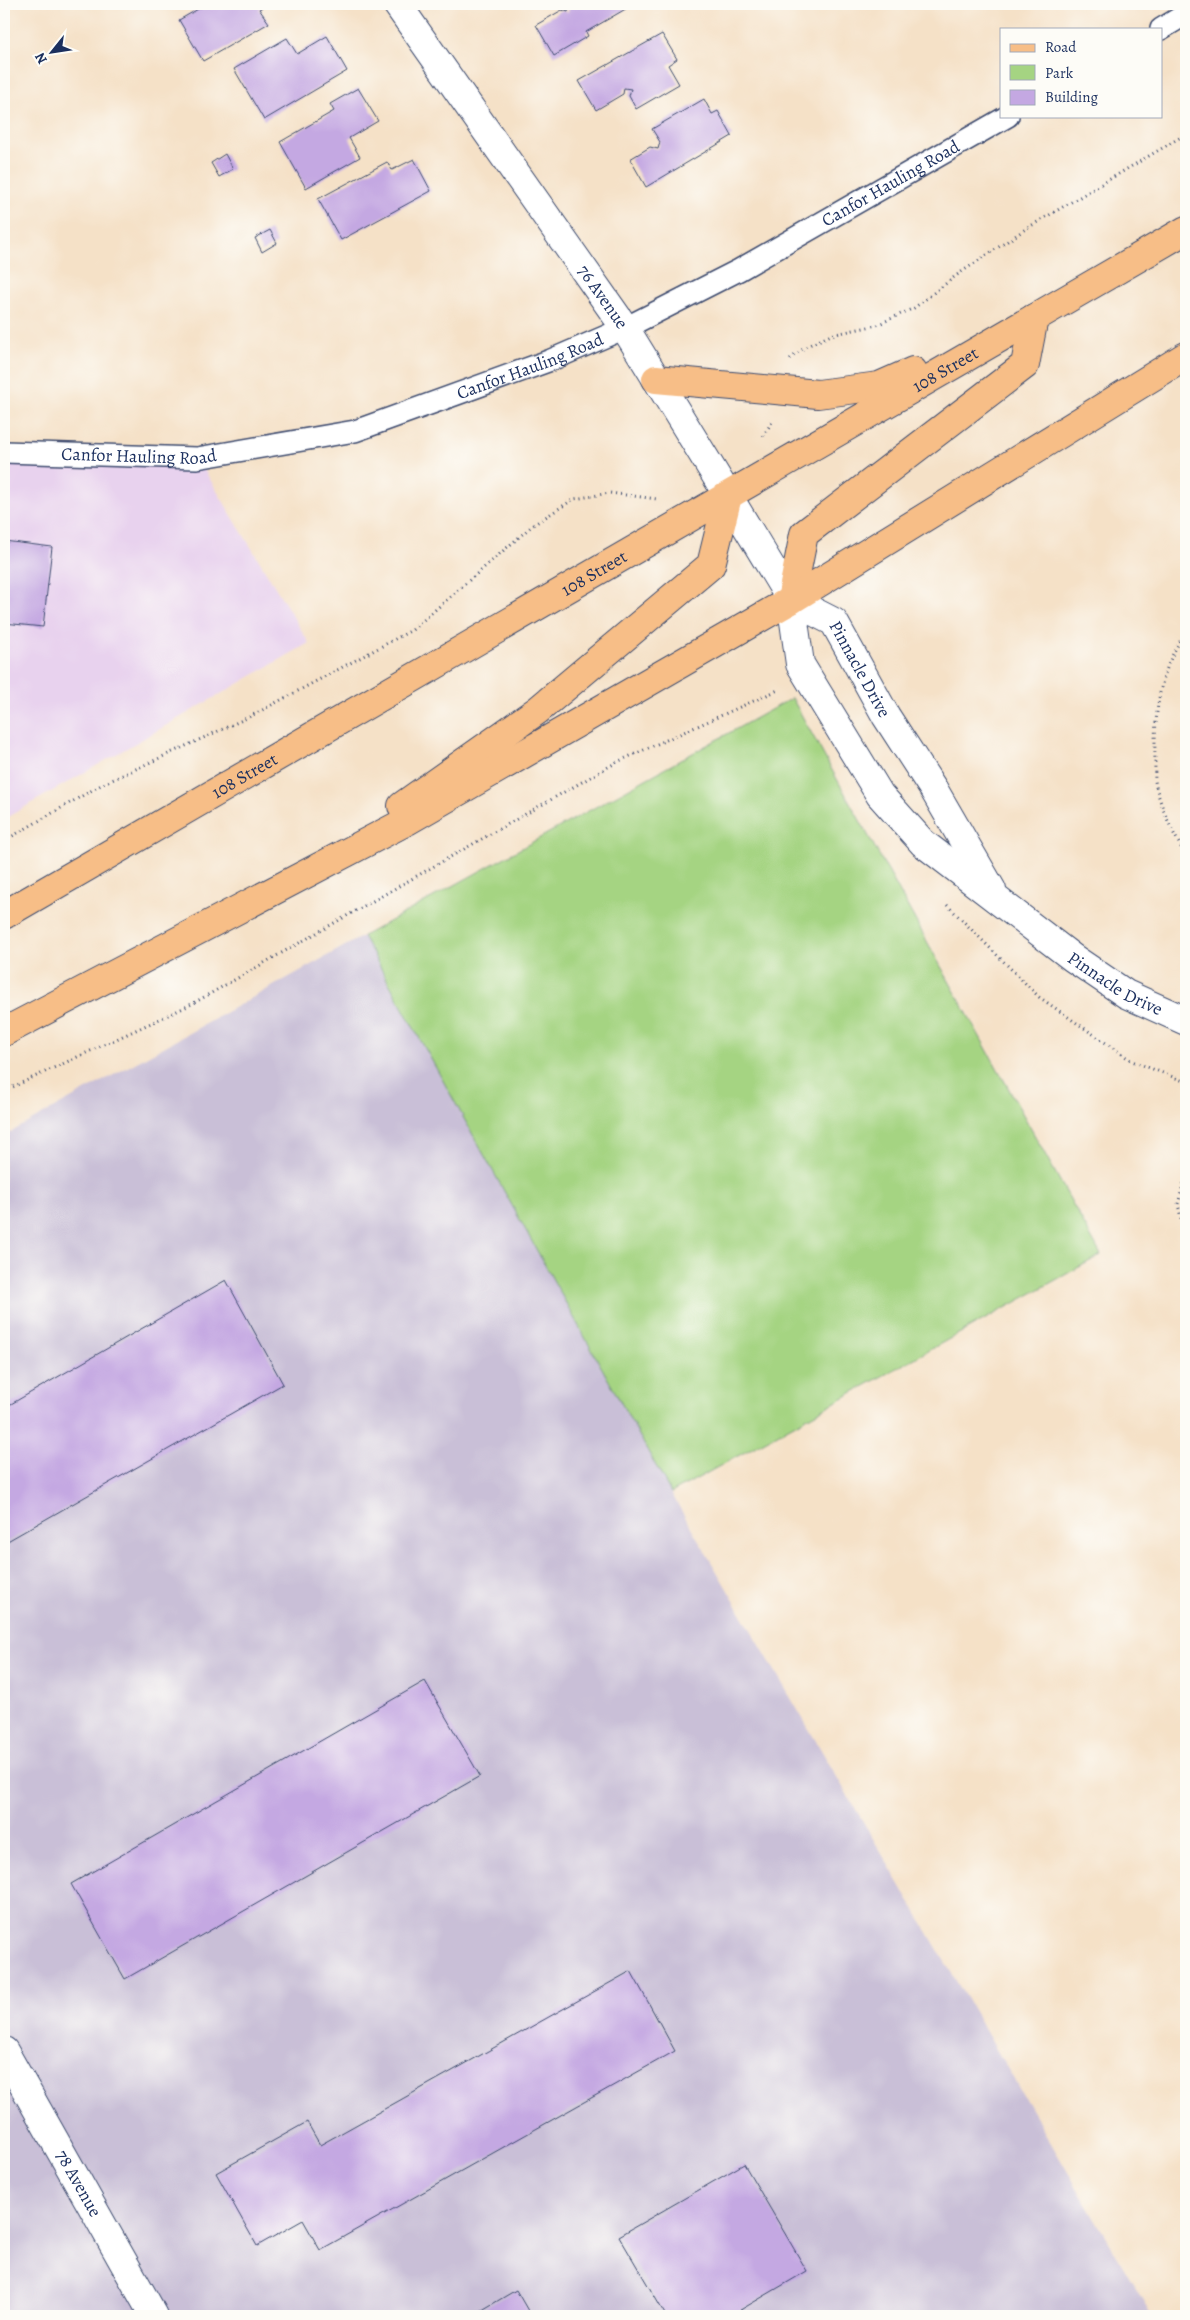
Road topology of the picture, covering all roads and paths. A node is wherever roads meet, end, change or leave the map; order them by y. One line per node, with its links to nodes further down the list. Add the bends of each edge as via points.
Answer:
1 (396, 4): 8 (street, 76 Avenue)
2 (1186, 14): 3 (lane)
3 (1162, 28)
4 (1005, 118): 8 (lane, Canfor Hauling Road, via 739,270)
5 (1186, 134): 11 (path, via 1024,230 914,308 877,325 831,335 791,356)
6 (1186, 230): 7 (main road, 108 Street)
7 (1034, 318): 11 (main road, via 879,386 818,394); 14 (main road, 108 Street); 16 (main road, via 1025,365 804,534)
8 (624, 328): 10 (street, 76 Avenue); 13 (lane, Canfor Hauling Road, via 551,360 355,431 197,458)
9 (1186, 356): 16 (main road)
10 (656, 379): 11 (main road); 14 (street, 76 Avenue)
11 (783, 391): 12 (path, via 772,424)
12 (758, 443)
13 (4, 452)
14 (728, 496): 16 (street, 76 Avenue); 21 (main road, via 711,565 538,710); 24 (main road, 108 Street)
15 (658, 499): 19 (path, via 610,493 574,499 533,525 412,630 251,716 101,785)
16 (791, 600): 21 (main road, via 408,821); 23 (street, Pinnacle Drive, via 834,622 886,716 934,790); 23 (street, Pinnacle Drive, via 800,664 880,795 923,843)
17 (1186, 633): 20 (path, via 1176,647 1159,695 1154,738 1156,788 1171,829)
18 (786, 695): 28 (path, via 777,689 617,762 192,1004)
19 (4, 841)
20 (1186, 856)
21 (306, 874): 26 (main road)
22 (942, 901): 27 (path, via 1039,997 1132,1062)
23 (1000, 904): 25 (street, Pinnacle Drive, via 1126,994)
24 (4, 915)
25 (1186, 1022)
26 (4, 1032)
27 (1186, 1082)
28 (4, 1092)
29 (1186, 1174): 30 (path, via 1178,1204)
30 (1186, 1242)
31 (4, 2051): 32 (street, 78 Avenue)
32 (154, 2316)

